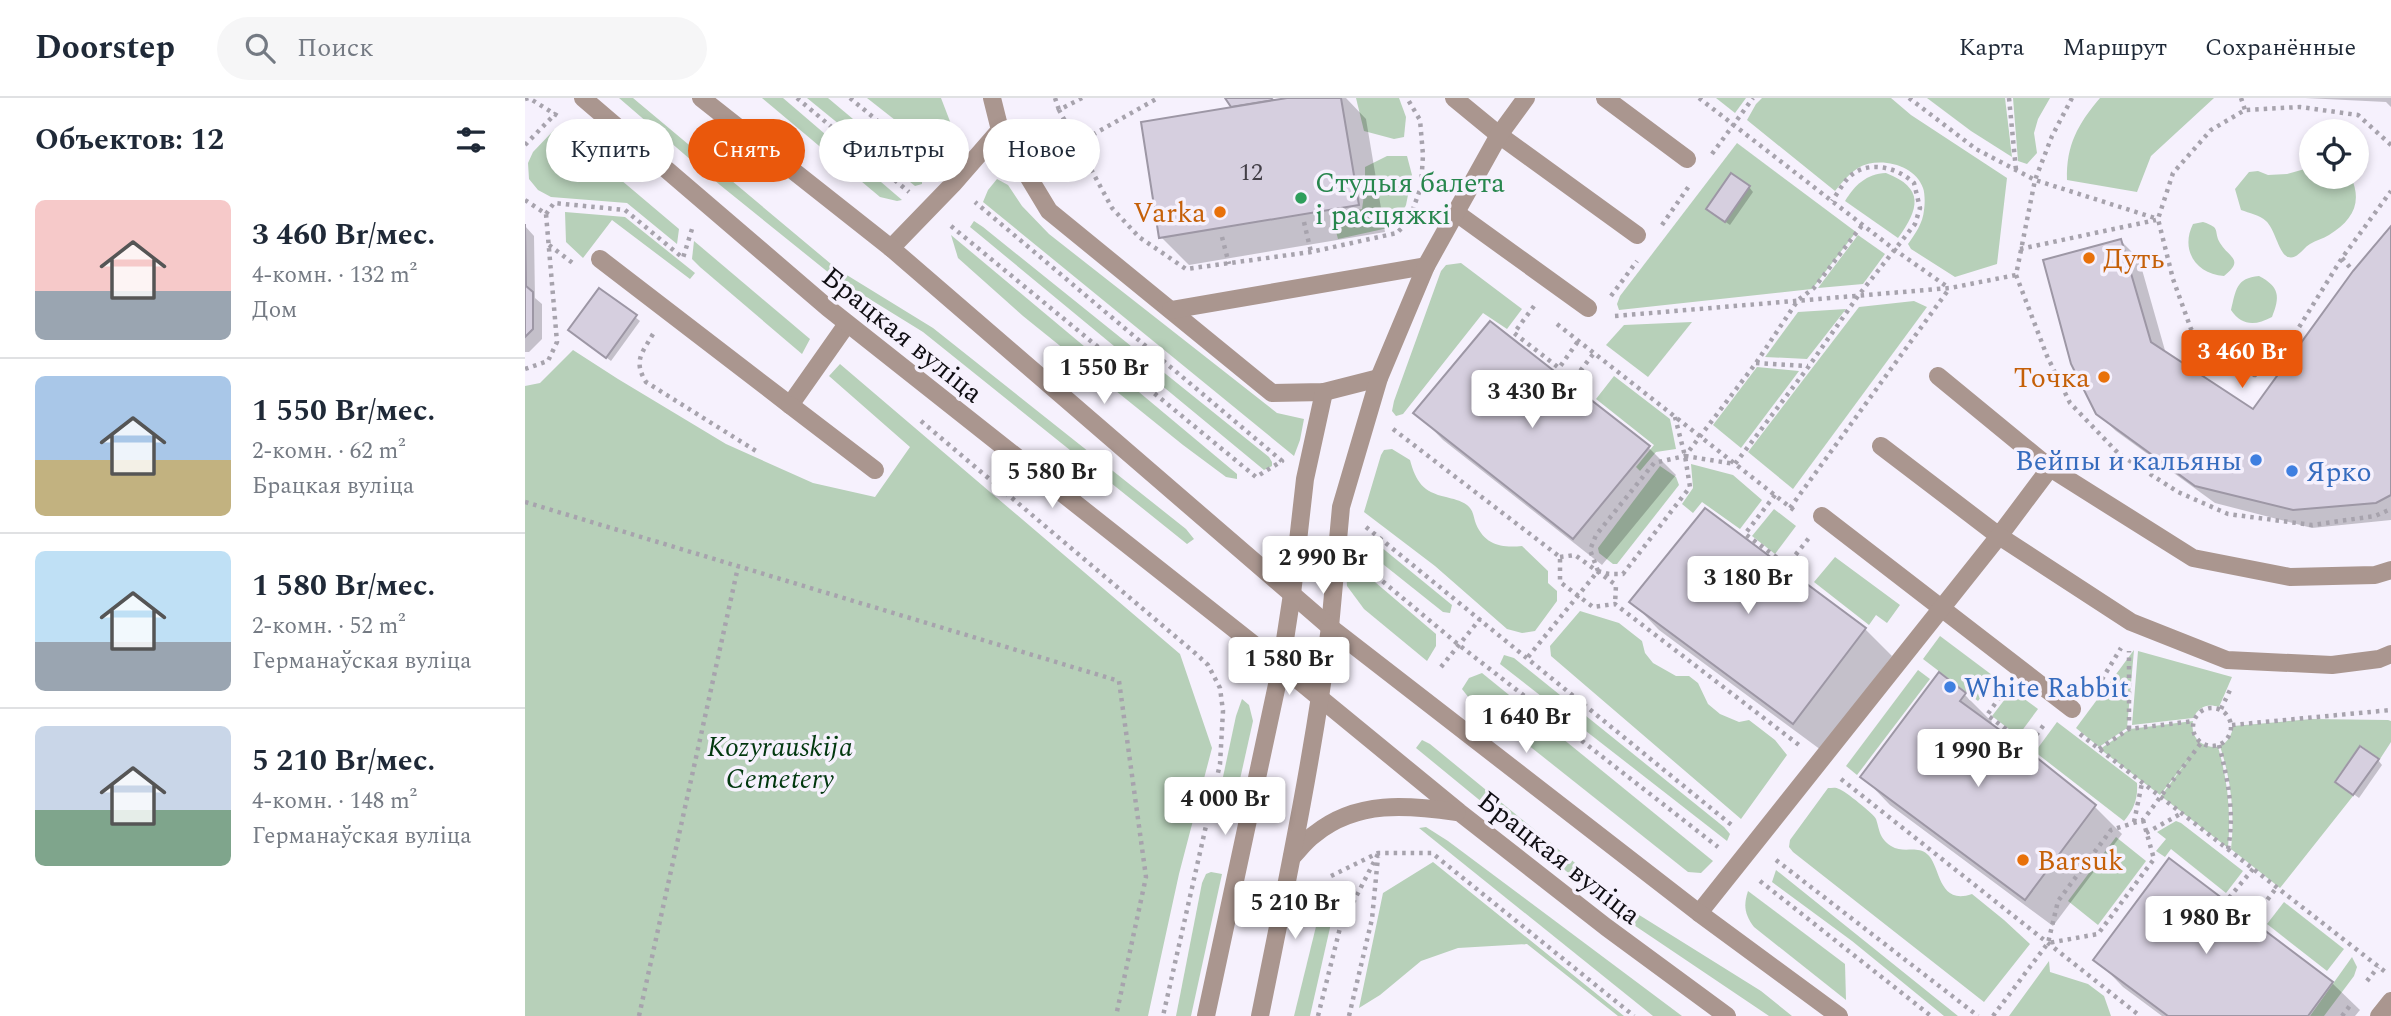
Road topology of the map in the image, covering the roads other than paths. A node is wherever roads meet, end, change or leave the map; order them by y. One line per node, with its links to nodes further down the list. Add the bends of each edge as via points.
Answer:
1 (583, 98): 19 (street, Брацкая вуліца)
2 (701, 98): 14 (street, Брацкая вуліца)
3 (992, 98): 7 (street)
4 (1454, 98): 8 (street)
5 (1527, 98): 8 (street)
6 (1605, 98): 10 (street)
7 (997, 119)
8 (1499, 135): 12 (street); 13 (street)
9 (983, 149): 14 (street)
10 (1687, 159)
11 (1031, 182): 18 (street, via 1049,211)
12 (1455, 212): 16 (street); 17 (street)
13 (1637, 235)
14 (891, 248): 30 (street, Брацкая вуліца)
15 (600, 259): 23 (street)
16 (1426, 265): 18 (street); 21 (street)
17 (1588, 308)
18 (1171, 310): 22 (street, via 1272,393)
19 (847, 324): 23 (street); 34 (street, Брацкая вуліца)
20 (1938, 376): 25 (street)
21 (1379, 378): 22 (street); 32 (street, via 1341,507)
22 (1324, 392): 30 (street, via 1305,480)
23 (790, 405): 26 (street)
24 (1881, 446): 28 (street)
25 (2050, 468): 28 (street); 29 (street, via 2193,558 2290,577 2375,575)
26 (875, 470)
27 (1822, 516): 31 (street)
28 (1999, 536): 31 (street); 33 (street, via 2130,629 2227,660 2332,665)
29 (2391, 570)
30 (1292, 594): 32 (street, Брацкая вуліца); 34 (street)
31 (1940, 607): 36 (street); 39 (street)
32 (1330, 627): 35 (street); 39 (street, Брацкая вуліца)
33 (2391, 654)
34 (1281, 666): 35 (street, Брацкая вуліца); 41 (street)
35 (1320, 698): 37 (street, Брацкая вуліца); 38 (street)
36 (2079, 706)
37 (1459, 812): 38 (street, via 1393,805 1363,811 1314,834); 43 (street, Брацкая вуліца)
38 (1292, 858): 42 (street)
39 (1699, 913): 44 (street, Брацкая вуліца)
40 (2391, 1001): 45 (street)
41 (1206, 1016)
42 (1260, 1016)
43 (1727, 1016)
44 (1839, 1016)
45 (2379, 1016)

